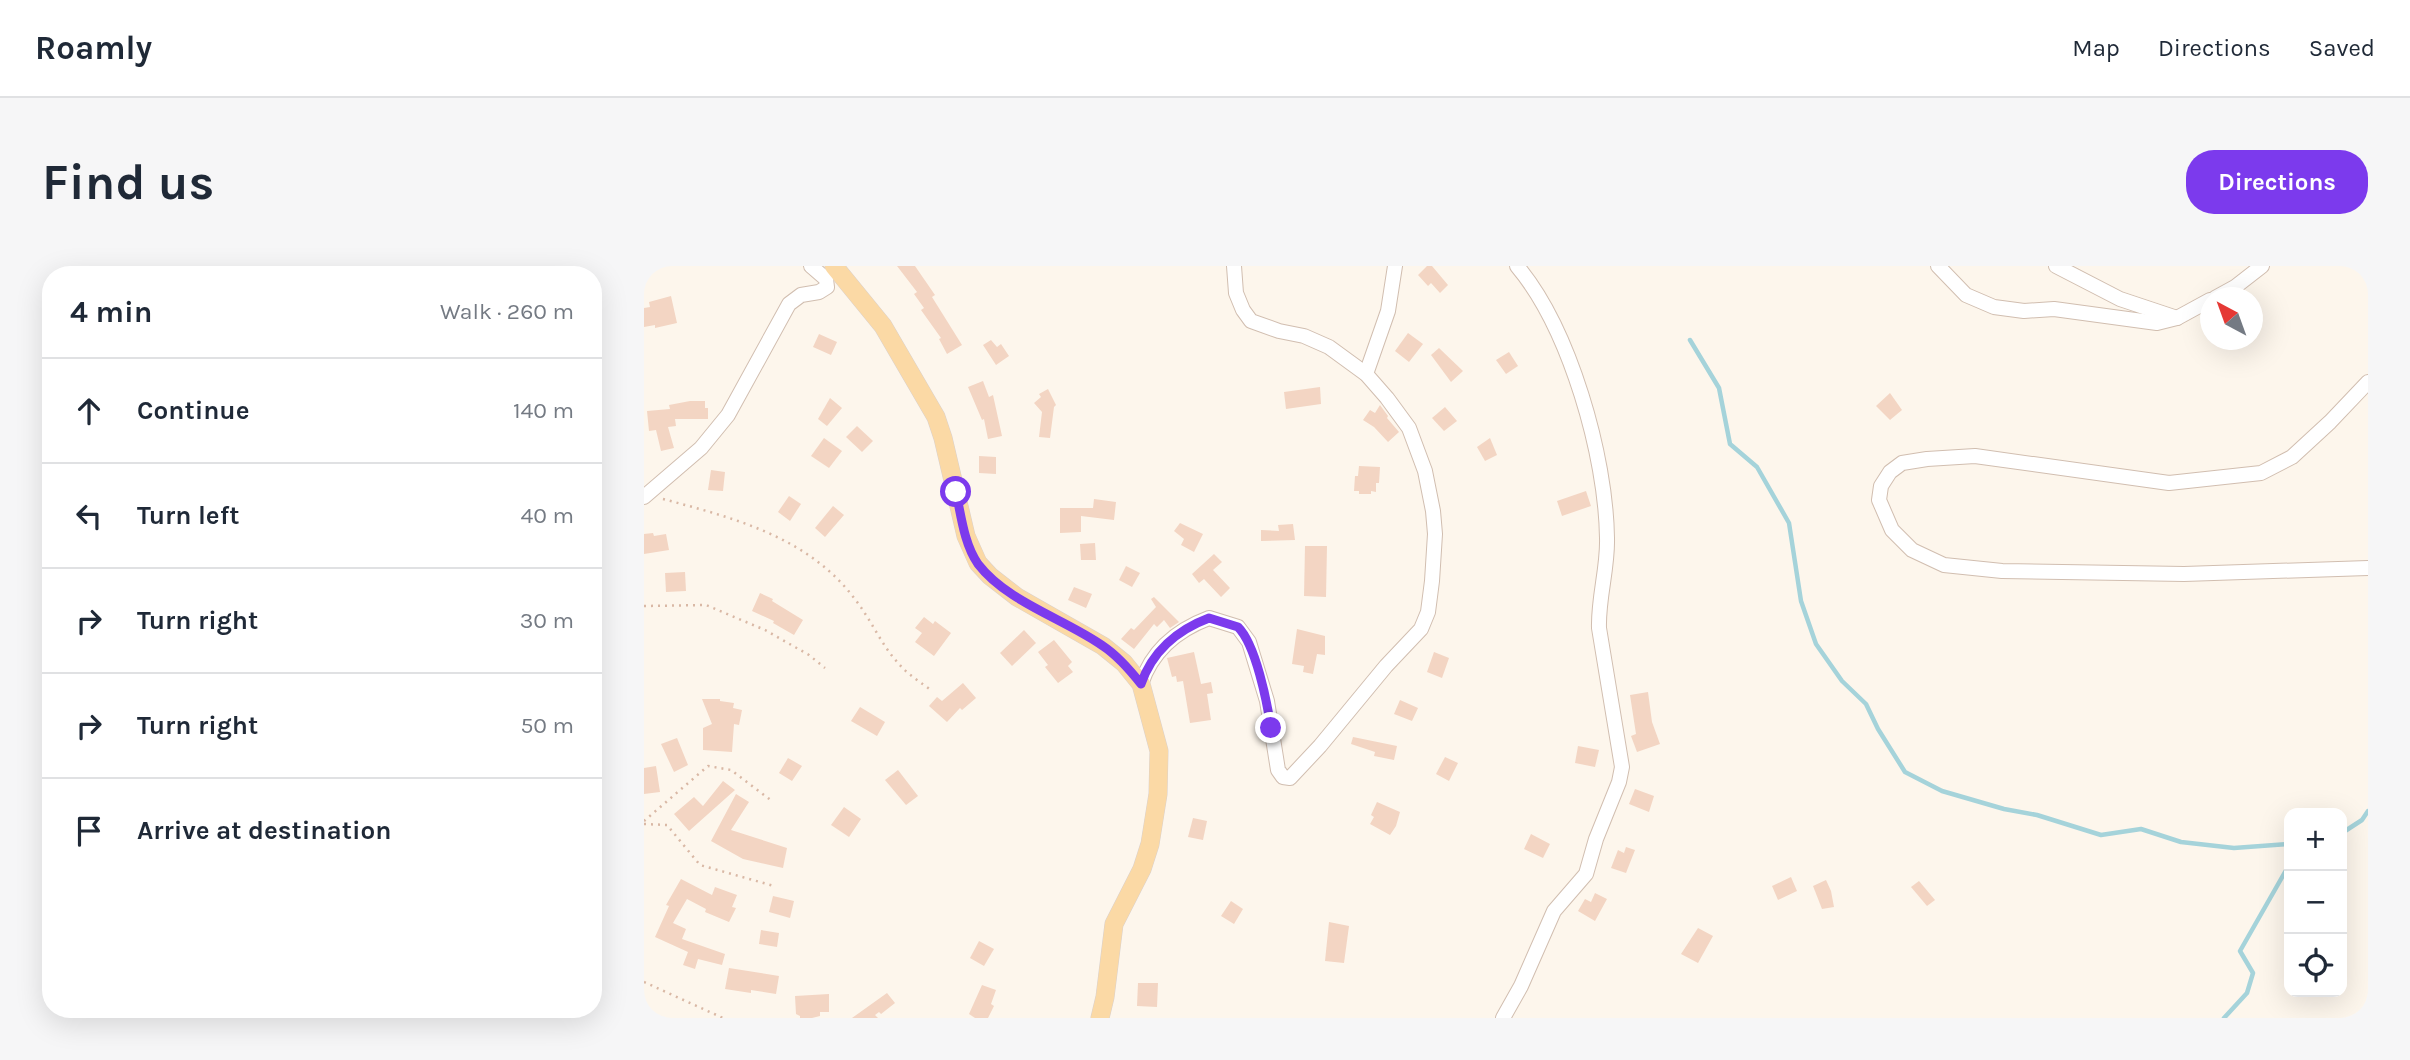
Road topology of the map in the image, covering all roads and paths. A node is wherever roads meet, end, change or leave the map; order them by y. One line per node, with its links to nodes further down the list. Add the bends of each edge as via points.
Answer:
1 (811, 266): 14 (street, via 826,279 827,287 789,304 728,415 696,453)
2 (834, 266): 18 (main road, via 883,326 936,417 966,536 978,563 1017,597 1103,646)
3 (1234, 266): 12 (street, via 1236,293 1251,321 1329,347)
4 (1395, 266): 12 (street, via 1388,311)
5 (1517, 266): 26 (street, via 1545,306 1569,358 1598,463 1607,541 1599,628 1622,767 1586,874 1554,911)
6 (1938, 266): 11 (street, via 1966,295 1994,307 2054,309 2157,323)
7 (2056, 266): 11 (street, via 2120,299)
8 (2262, 266): 9 (street)
9 (2235, 287)
10 (2200, 306): 11 (street)
11 (2177, 318)
12 (1366, 374): 18 (street, via 1409,428 1427,480 1435,534 1428,612 1421,629 1290,778 1278,771 1253,650 1238,627 1209,618 1185,629 1147,665)
13 (2368, 382): 15 (street, via 2292,457 2261,473 2169,483 1975,456 1927,459 1902,463 1889,472 1879,500 1892,530 1912,550 1944,565 2003,571 2185,574)
14 (645, 496): 19 (path, via 737,519 790,542 824,566 854,597 900,665)
15 (2368, 568)
16 (644, 606): 17 (path, via 706,605 765,630)
17 (825, 668)
18 (1141, 684): 25 (main road, via 1159,751 1158,794 1142,869 1114,923)
19 (932, 691)
20 (772, 801): 21 (path, via 731,770 708,766)
21 (644, 823): 22 (path, via 667,825 700,865)
22 (774, 886)
23 (644, 982): 24 (path)
24 (723, 1018)
25 (1100, 1018)
26 (1503, 1018)

